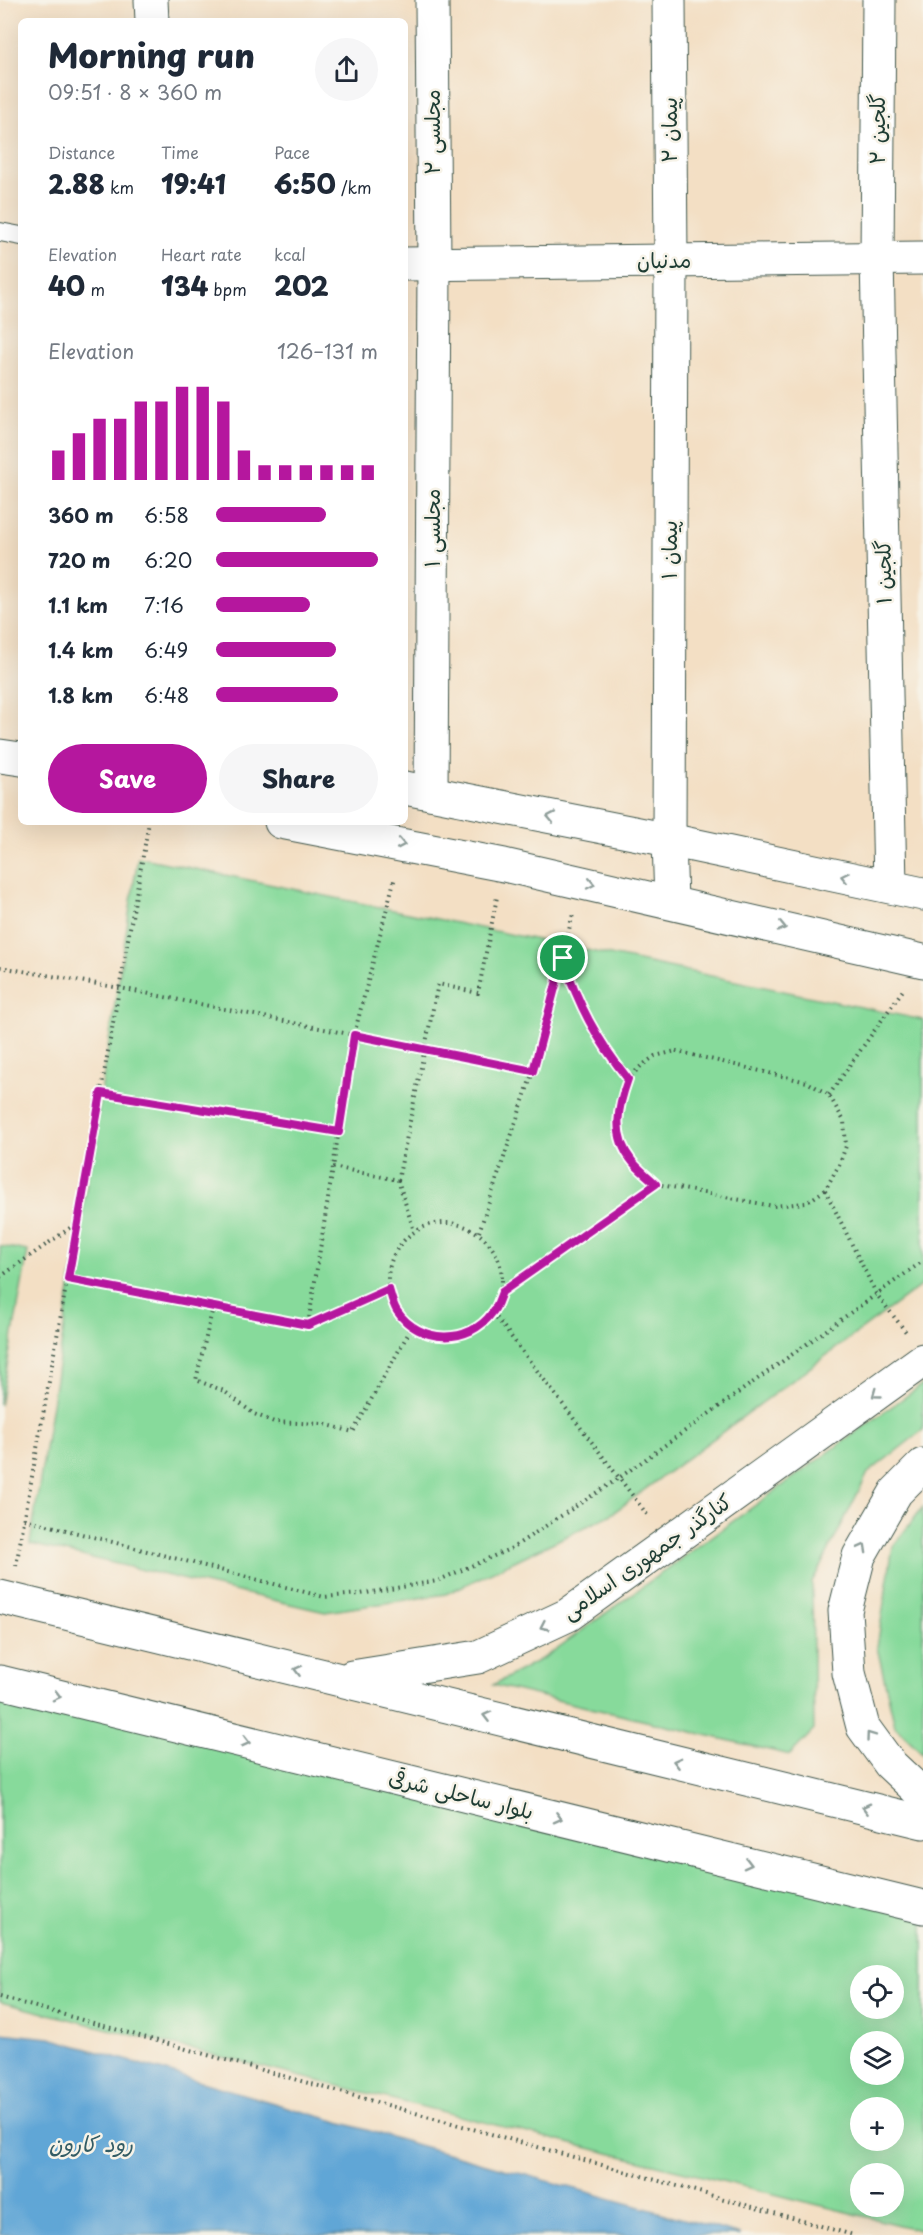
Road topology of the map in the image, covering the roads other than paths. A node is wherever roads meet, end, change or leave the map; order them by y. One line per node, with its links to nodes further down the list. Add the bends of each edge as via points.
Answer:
1 (151, 0): 5 (main road)
2 (432, 0): 11 (main road, مجلسی ۲)
3 (669, 0): 10 (main road, پیمان ۲)
4 (879, 0): 8 (main road, گلجین ۲)
5 (152, 18)
6 (0, 232): 7 (lane)
7 (18, 235)
8 (877, 258): 9 (main road, مدنیان); 10 (main road, مدنیان); 17 (main road, گلجین ۱)
9 (923, 258)
10 (671, 261): 11 (main road, مدنیان); 16 (main road, پیمان ۱)
11 (420, 263): 14 (main road, مجلسی ۱)
12 (0, 756): 13 (main road)
13 (18, 759)
14 (418, 790): 16 (main road, one-way to 14)
15 (298, 825): 19 (main road, one-way to 19)
16 (669, 840): 17 (main road, one-way to 16); 19 (main road, پیمان ۱)
17 (890, 886): 18 (main road)
18 (923, 894)
19 (671, 902): 20 (main road, one-way to 20)
20 (916, 971)
21 (916, 1348): 24 (main road, کنارگذر جمهوری اسلامی, one-way to 24, via 668,1543 568,1615 478,1658)
22 (923, 1465): 26 (main road, one-way to 22, via 890,1764 863,1727 849,1673 845,1611 859,1556 896,1492)
23 (5, 1598): 24 (main road, one-way to 23)
24 (338, 1679): 27 (main road, one-way to 24)
25 (0, 1682): 28 (main road, بلوار ساحلی شرقی, one-way to 28)
26 (923, 1795)
27 (923, 1822)
28 (923, 1907)

